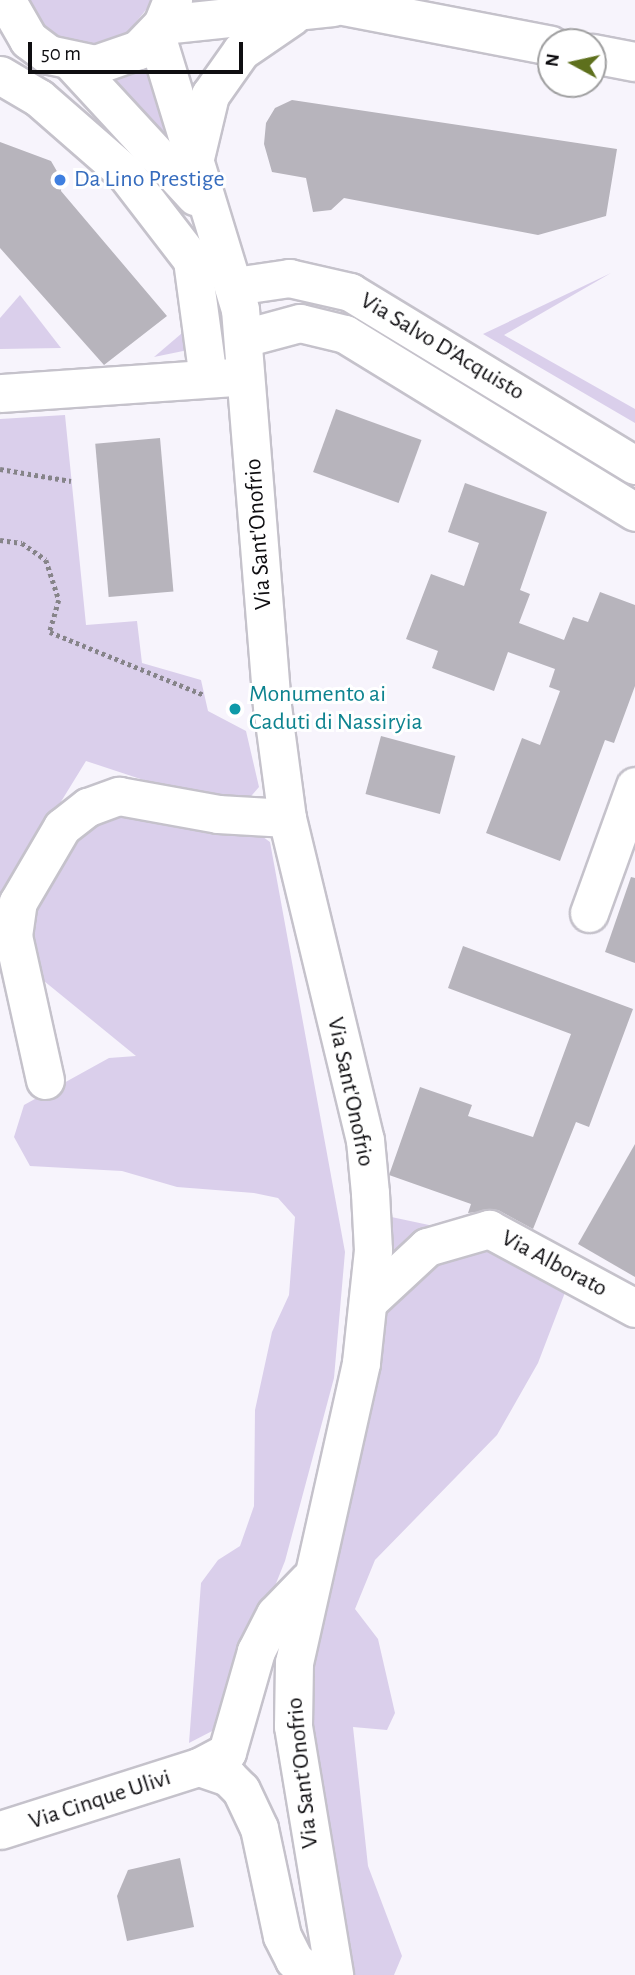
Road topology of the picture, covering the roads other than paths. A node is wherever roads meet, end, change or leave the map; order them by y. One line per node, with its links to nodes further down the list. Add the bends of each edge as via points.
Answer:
1 (6, 0): 4 (main road)
2 (313, 8): 3 (main road); 5 (main road); 10 (street, via 240,51 210,95)
3 (164, 20): 8 (main road, via 119,61); 10 (street, Via Sant'Onofrio)
4 (14, 34): 8 (main road)
5 (537, 44)
6 (607, 57): 7 (main road)
7 (635, 62)
8 (73, 64): 11 (street, Via Sant'Onofrio)
9 (0, 75): 15 (street, via 39,98 125,173 192,260)
10 (193, 163): 11 (street, Via Sant'Onofrio)
11 (207, 210): 12 (street, Via Sant'Onofrio)
12 (235, 286): 13 (street, Via Sant'Onofrio); 17 (street, Via Salvo D'Acquisto, via 289,278 350,292)
13 (244, 338): 14 (street, Via Sant'Onofrio); 18 (street, Via Salvo D'Acquisto, via 300,323 345,334)
14 (248, 376): 15 (street); 21 (street, Via Sant'Onofrio, via 272,706)
15 (208, 378): 16 (street)
16 (0, 393)
17 (628, 460): 18 (street)
18 (599, 491): 19 (street, Via Salvo D'Acquisto)
19 (635, 512)
20 (635, 786): 22 (street)
21 (287, 818): 23 (street, via 218,814 119,796 88,807 62,827 18,902 13,936); 24 (street, Via Sant'Onofrio, via 365,1140)
22 (589, 913)
23 (45, 1080)
24 (369, 1300): 25 (street, Via Alborato, via 427,1248 489,1229); 26 (street, Via Sant'Onofrio, via 345,1446)
25 (635, 1308)
26 (311, 1576): 27 (street, Via Cinque Ulivi, via 275,1614 256,1651 227,1752); 30 (street, Via Sant'Onofrio, via 299,1623 292,1713)
27 (199, 1767): 28 (street, Via Cinque Ulivi); 29 (street, via 228,1777 241,1790 259,1828 282,1936 294,1960)
28 (0, 1830)
29 (313, 1975)
30 (334, 1975)

